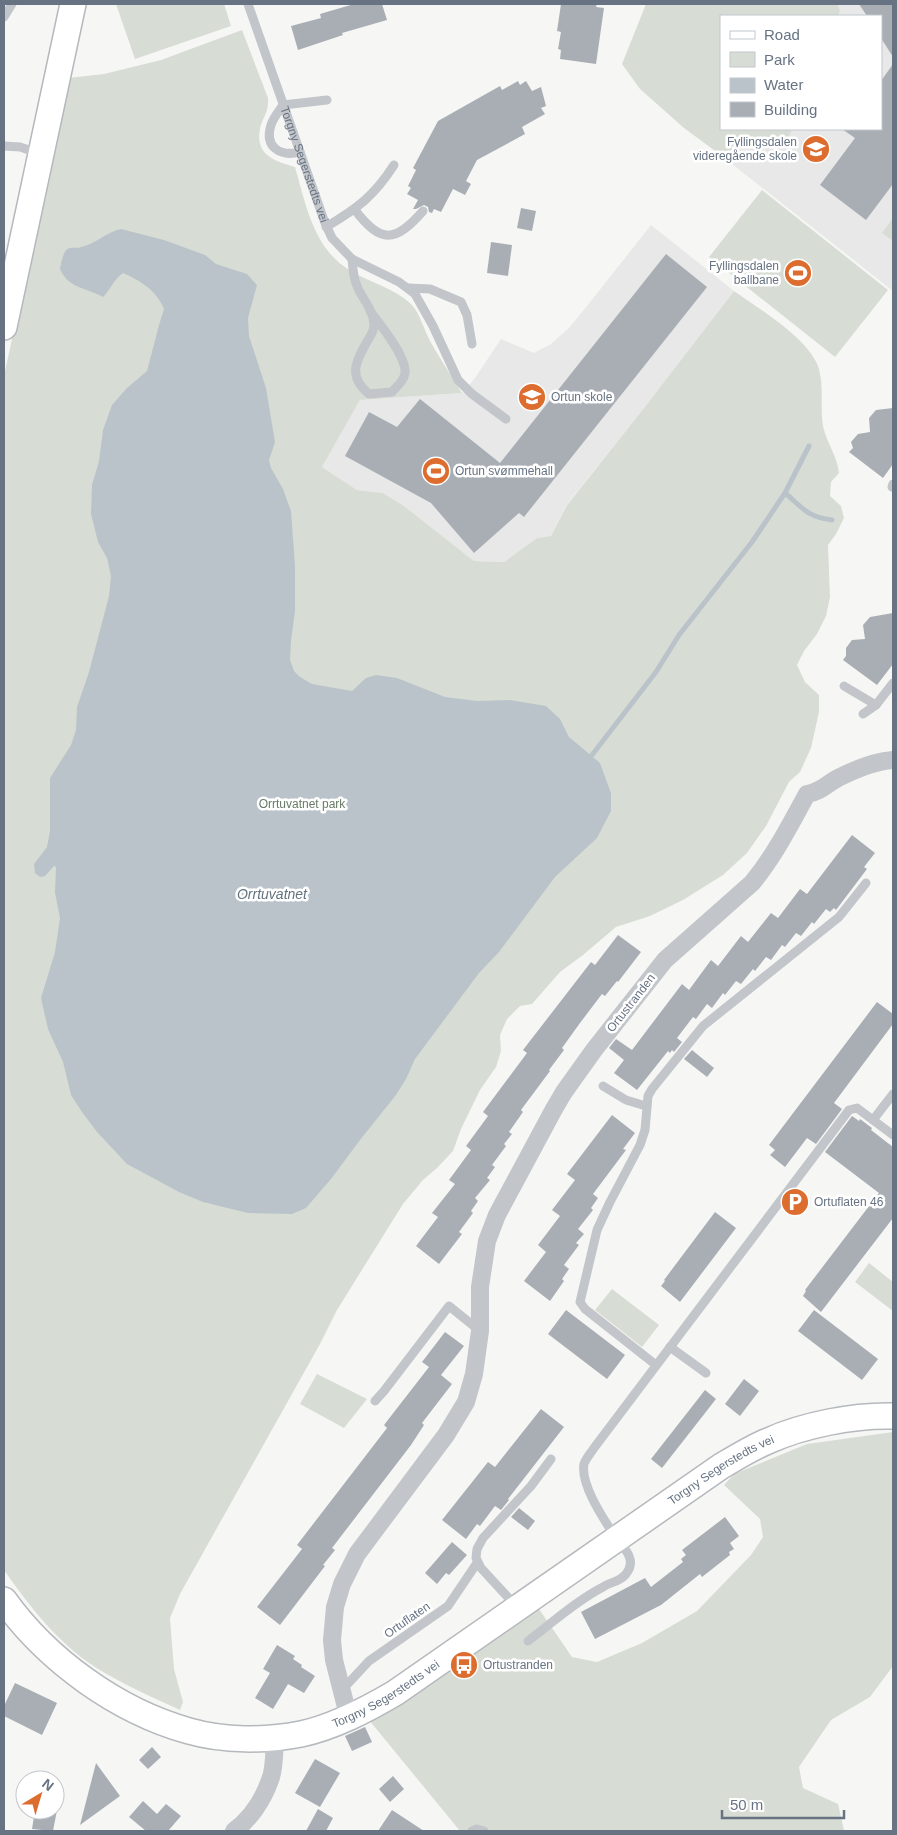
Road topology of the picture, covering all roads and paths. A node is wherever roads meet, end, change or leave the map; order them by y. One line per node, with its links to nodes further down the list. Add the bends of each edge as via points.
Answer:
1 (12, 4): 4 (lane)
2 (73, 4): 9 (main road)
3 (248, 4): 6 (lane, Torgny Segerstedts vei)
4 (4, 16)
5 (327, 100): 6 (lane)
6 (283, 105): 8 (lane, Torgny Segerstedts vei); 8 (lane, via 272,123 271,143 280,152)
7 (4, 146): 9 (lane)
8 (300, 152): 13 (lane, Torgny Segerstedts vei)
9 (41, 154): 17 (main road)
10 (394, 164): 11 (lane, via 370,197)
11 (354, 210): 12 (lane, via 368,227 382,235 397,234); 13 (lane)
12 (423, 211)
13 (326, 227): 14 (lane, Torgny Segerstedts vei)
14 (352, 259): 15 (lane, Torgny Segerstedts vei); 16 (lane, via 354,278)
15 (408, 288): 18 (lane, Torgny Segerstedts vei, via 430,289 462,302); 19 (lane, Torgny Segerstedts vei, via 423,307 458,380)
16 (370, 311): 16 (lane, via 373,331 355,367 358,382 369,394 392,392 402,380 405,367)
17 (4, 327)
18 (472, 344)
19 (506, 419)
20 (893, 683): 22 (lane)
21 (844, 686): 22 (lane)
22 (876, 705): 23 (lane)
23 (863, 714)
24 (893, 760): 31 (street, Ortustranden, via 853,772 818,792 807,794 786,835 762,870 665,960 573,1080 497,1215 487,1241 480,1287)
25 (866, 883): 28 (lane, via 833,922 703,1026 652,1089)
26 (603, 1086): 28 (lane, via 626,1100)
27 (893, 1094): 29 (lane)
28 (646, 1106): 33 (lane, via 645,1130 640,1145 597,1230 580,1302)
29 (873, 1120): 30 (lane); 32 (lane, via 857,1108 848,1110)
30 (893, 1135)
31 (480, 1331): 35 (lane, via 449,1306); 43 (street, Ortustranden, via 466,1402 446,1435 356,1554 342,1584 335,1607 332,1640)
32 (670, 1347): 33 (lane); 34 (lane)
33 (656, 1365): 38 (lane, via 584,1465 588,1488)
34 (706, 1373)
35 (375, 1401)
36 (893, 1416): 38 (main road, Torgny Segerstedts vei, via 824,1424 769,1440 720,1467)
37 (551, 1459): 39 (lane, Ortuflaten, via 483,1538 477,1549)
38 (616, 1539): 41 (main road, Torgny Segerstedts vei); 42 (lane, via 629,1555 631,1563 625,1576 588,1596)
39 (477, 1563): 41 (lane); 43 (lane, Ortuflaten, via 448,1606 369,1661)
40 (4, 1600): 45 (main road, Torgny Segerstedts vei, via 40,1642 66,1666 124,1704 189,1731 250,1740)
41 (518, 1608): 44 (main road, Torgny Segerstedts vei, via 395,1694)
42 (528, 1641)
43 (342, 1690): 44 (street, Ortustranden)
44 (350, 1717): 45 (main road, Torgny Segerstedts vei, via 302,1734)
45 (275, 1737): 46 (street, via 270,1779 254,1811)
46 (234, 1831)
47 (472, 1831): 48 (lane)
48 (484, 1831)

